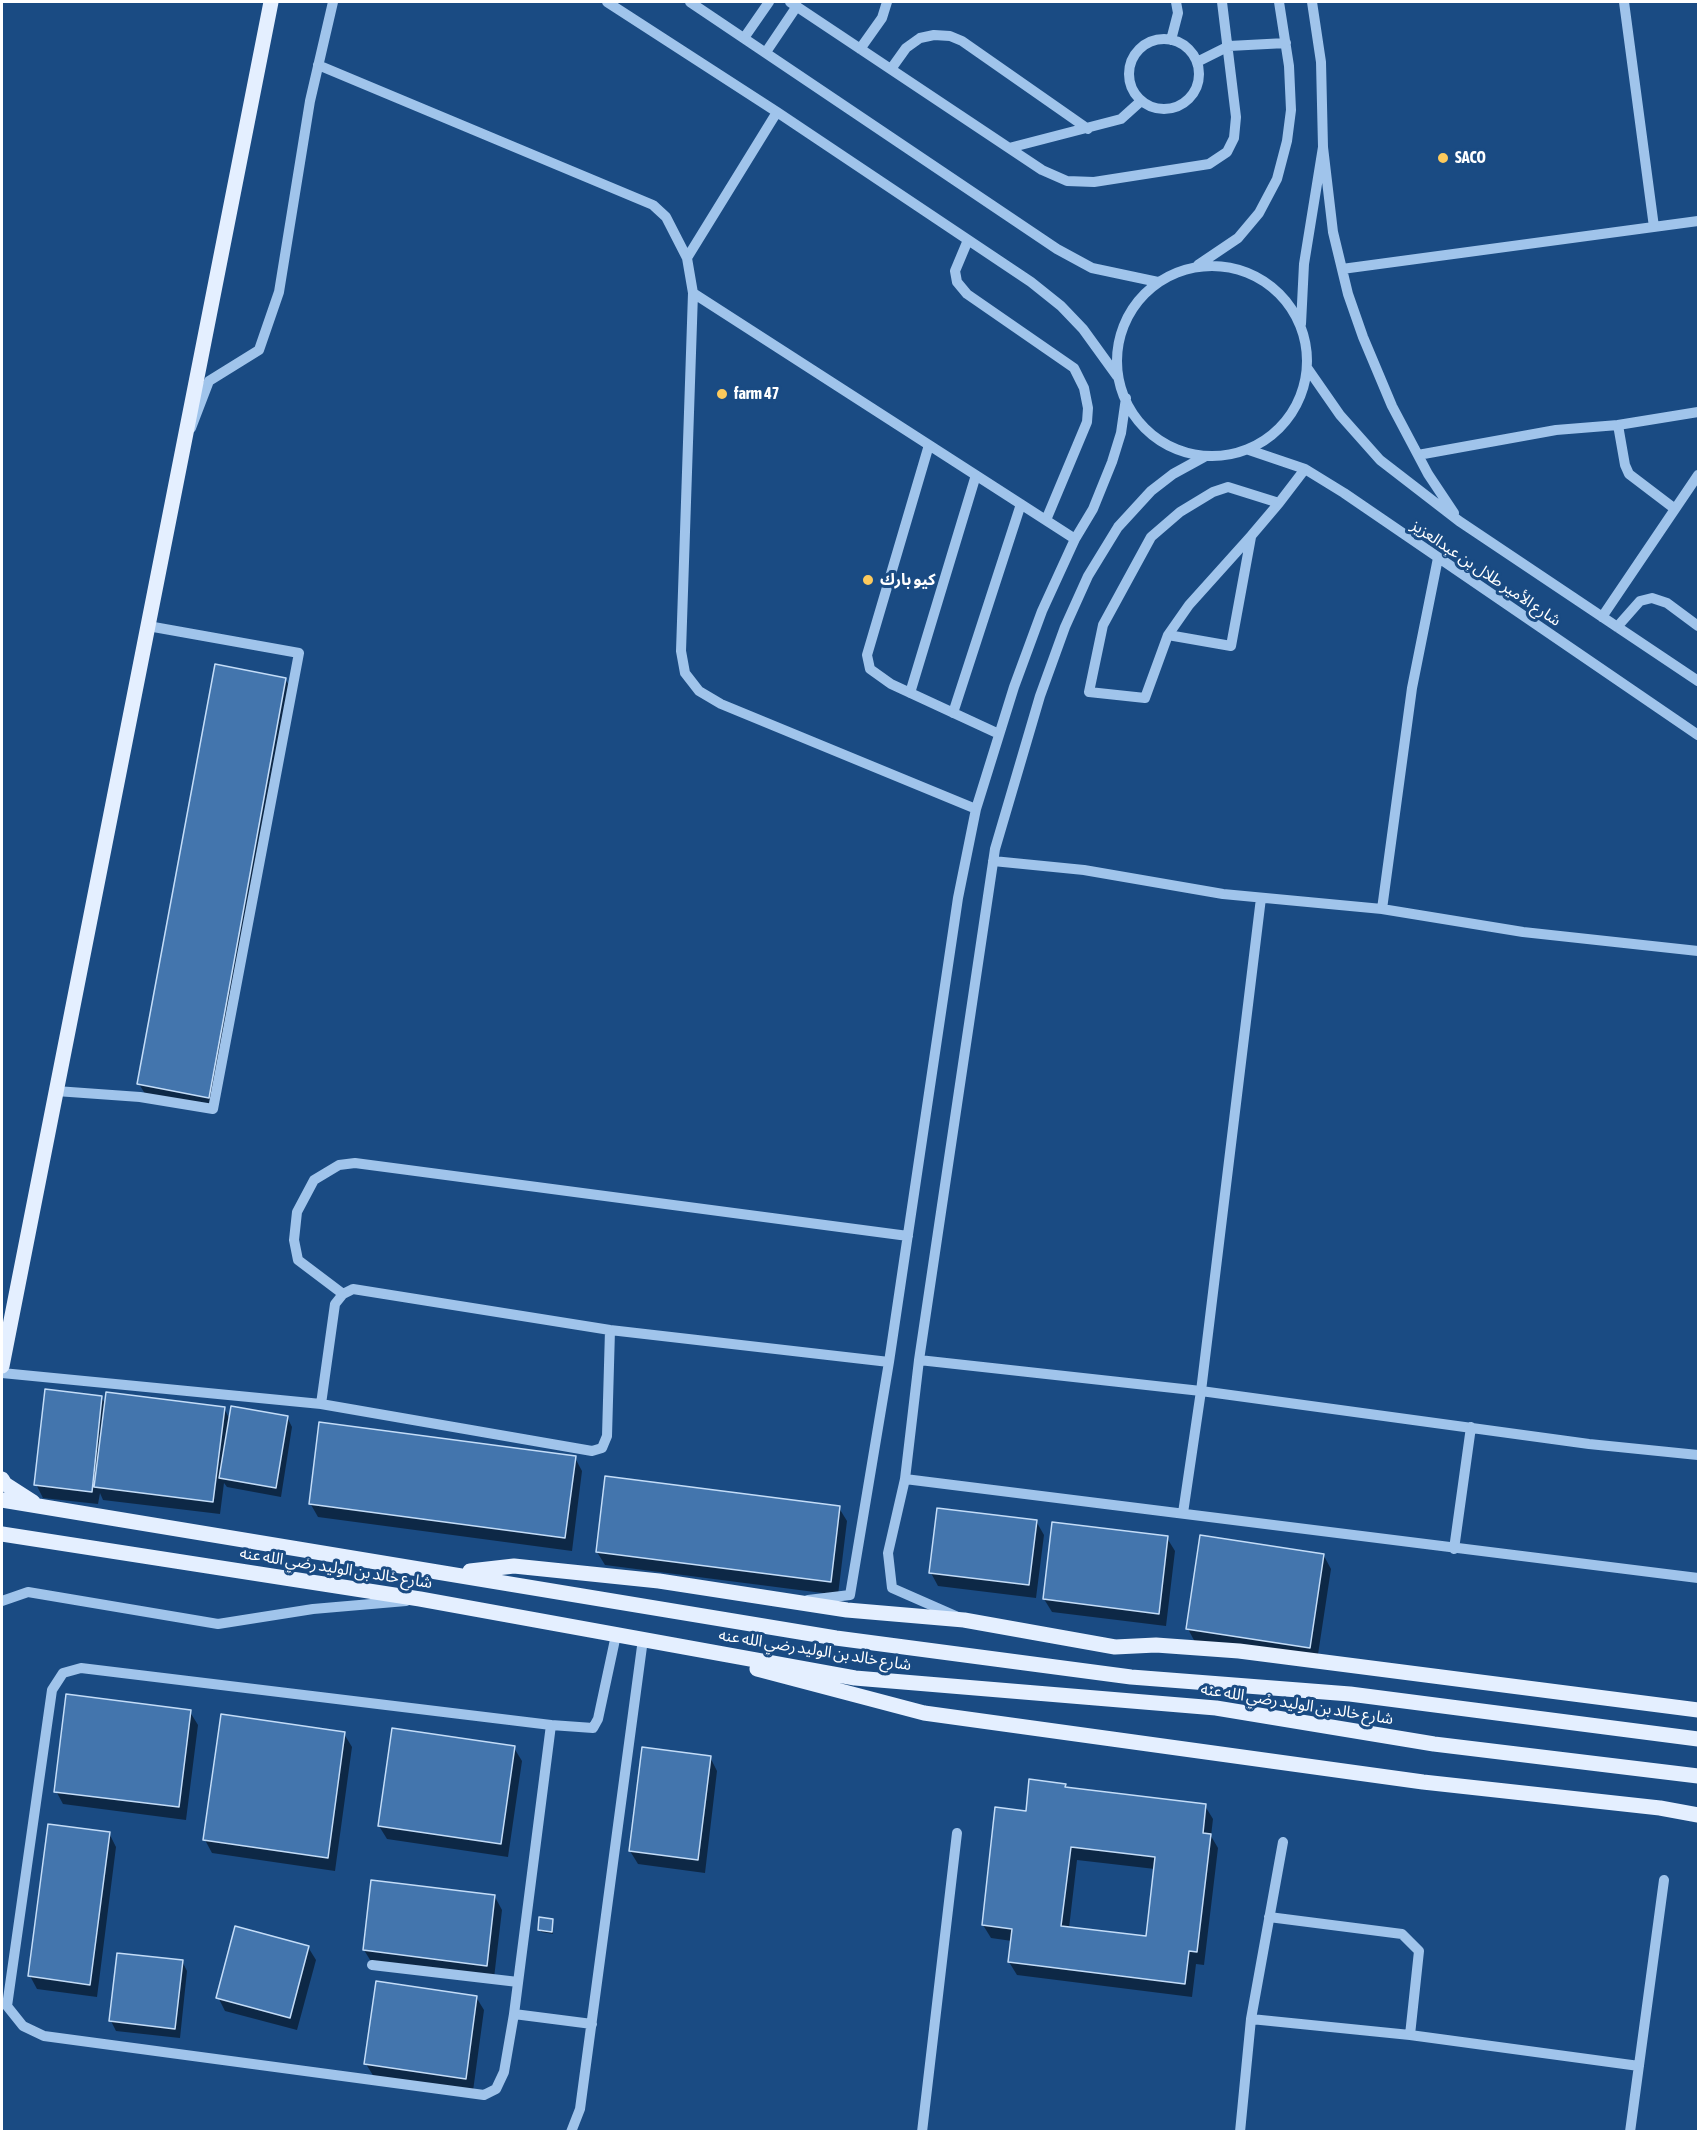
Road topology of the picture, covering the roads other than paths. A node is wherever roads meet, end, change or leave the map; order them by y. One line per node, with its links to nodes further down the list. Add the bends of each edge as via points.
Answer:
1 (271, 2): 41 (main road)
2 (333, 2): 20 (street)
3 (607, 2): 23 (street)
4 (690, 2): 13 (street)
5 (769, 2): 13 (street)
6 (887, 2): 17 (street, via 882,18)
7 (1176, 2): 14 (street, via 1178,13)
8 (1222, 2): 16 (street)
9 (1279, 2): 15 (street)
10 (1312, 2): 25 (street, via 1321,62)
11 (1624, 2): 28 (street)
12 (793, 4): 17 (street); 18 (street)
13 (744, 38): 18 (street)
14 (1171, 40): 19 (street, via 1187,48); 22 (street, via 1148,42 1132,58 1129,81)
15 (1286, 43): 16 (street); 31 (street, via 1291,110 1277,179 1259,213 1238,238)
16 (1229, 46): 19 (street); 26 (street, via 1236,117 1234,138 1227,152 1209,164 1094,182 1067,181)
17 (860, 49): 21 (street)
18 (766, 52): 33 (street, via 1057,249 1092,268)
19 (1197, 62): 22 (street, via 1198,85 1185,104 1162,110)
20 (318, 65): 30 (street, via 652,205 666,217); 41 (street, via 279,292 259,350 208,381 199,413)
21 (891, 69): 24 (street, via 906,48 920,38 950,36); 26 (street)
22 (1140, 101): 24 (street, via 1121,119)
23 (777, 112): 29 (street); 30 (street)
24 (1088, 129): 26 (street)
25 (1323, 147): 32 (street, via 1333,232); 35 (street, via 1304,264)
26 (1009, 148)
27 (1698, 221): 28 (street)
28 (1654, 227): 32 (street)
29 (968, 240): 37 (street, via 1061,306); 52 (street, via 955,271 957,282 967,294 1074,368 1084,388 1087,422)
30 (687, 258): 34 (street)
31 (1197, 266): 33 (street, via 1174,272); 35 (street, via 1219,266 1259,278 1276,291)
32 (1342, 268): 44 (street, via 1363,337)
33 (1158, 282): 37 (street, via 1128,314 1116,353)
34 (693, 293): 42 (street); 67 (street, via 681,651 685,673 699,691 722,704)
35 (1301, 325): 36 (street)
36 (1308, 369): 43 (street, via 1295,409 1283,426); 53 (street, شارع الأمير طلال بن عبدالعزيز, via 1340,415 1380,460)
37 (1117, 376): 38 (street)
38 (1126, 398): 45 (street, via 1147,431 1165,444); 55 (street, via 1112,462 1094,509)
39 (1698, 412): 40 (street)
40 (1618, 425): 44 (street, via 1556,430); 51 (street, via 1629,474)
41 (184, 442): 58 (main road)
42 (929, 445): 47 (street); 63 (street, via 867,655 870,669 879,677)
43 (1249, 450): 45 (street); 46 (street, شارع الأمير طلال بن عبدالعزيز)
44 (1418, 455): 53 (street)
45 (1204, 458): 68 (street, via 1151,491 1118,527 1088,576 1040,696 1012,783)
46 (1305, 469): 49 (street); 56 (street, شارع الأمير طلال بن عبدالعزيز)
47 (976, 475): 50 (street); 63 (street)
48 (1698, 475): 51 (street)
49 (1279, 503): 54 (street); 61 (street, via 1228,488 1213,492 1179,513 1151,537 1103,625 1089,692 1146,698)
50 (1021, 504): 52 (street); 64 (street)
51 (1676, 509): 57 (street)
52 (1046, 520): 55 (street)
53 (1460, 521): 57 (street, شارع الأمير طلال بن عبدالعزيز)
54 (1251, 536): 61 (street, via 1213,576); 61 (street, via 1231,646)
55 (1075, 539): 65 (street, via 1042,612)
56 (1438, 558): 66 (street, شارع الأمير طلال بن عبدالعزيز); 70 (street, via 1412,688)
57 (1602, 617): 60 (street, شارع الأمير طلال بن عبدالعزيز)
58 (148, 626): 72 (main road); 72 (street, via 298,653 213,1109 140,1096)
59 (1698, 626): 60 (street, via 1667,603 1652,598 1640,601)
60 (1617, 627): 62 (street, شارع الأمير طلال بن عبدالعزيز)
61 (1168, 635)
62 (1698, 681)
63 (910, 693): 64 (street)
64 (953, 713): 65 (street)
65 (999, 734): 67 (street)
66 (1698, 735)
67 (976, 809): 73 (street, via 958,898)
68 (993, 861): 69 (street, via 1084,870); 76 (street)
69 (1262, 898): 70 (street); 80 (street)
70 (1382, 909): 71 (street, via 1523,932)
71 (1698, 951)
72 (56, 1090): 78 (main road)
73 (908, 1236): 74 (street, via 355,1163 339,1165 314,1180 297,1212 294,1240 298,1260); 77 (street)
74 (343, 1294): 75 (street, via 353,1289); 81 (street, via 335,1304)
75 (610, 1330): 77 (street); 81 (street, via 607,1436 603,1448 592,1451)
76 (919, 1360): 80 (street); 85 (street)
77 (890, 1362): 95 (street, via 850,1595)
78 (2, 1366)
79 (2, 1373): 81 (street)
80 (1201, 1391): 82 (street); 88 (street)
81 (321, 1404)
82 (1471, 1427): 83 (street); 90 (street)
83 (1698, 1455)
84 (2, 1479): 87 (main road)
85 (905, 1479): 88 (street); 96 (street, via 888,1553 892,1588)
86 (2, 1500): 87 (main road, شارع خالد بن الوليد رضي الله عنه)
87 (38, 1505): 91 (main road, شارع خالد بن الوليد رضي الله عنه)
88 (1183, 1513): 90 (street)
89 (2, 1534): 93 (main road, شارع خالد بن الوليد رضي الله عنه)
90 (1454, 1549): 92 (street)
91 (449, 1573): 95 (main road, via 514,1566); 101 (main road, شارع خالد بن الوليد رضي الله عنه, via 836,1638 1131,1677 1350,1694)
92 (1698, 1578)
93 (420, 1599): 94 (street, via 313,1609 218,1624 28,1592); 97 (main road, شارع خالد بن الوليد رضي الله عنه)
94 (2, 1601)
95 (796, 1601): 96 (main road, via 847,1610)
96 (964, 1620): 99 (main road, via 1115,1647 1156,1645 1239,1651)
97 (616, 1635): 98 (main road, شارع خالد بن الوليد رضي الله عنه); 100 (street, via 593,1728)
98 (648, 1640): 102 (main road, شارع خالد بن الوليد رضي الله عنه, via 855,1678 1216,1708 1434,1744); 103 (main road, via 924,1713 1423,1782); 112 (street)
99 (1698, 1710)
100 (551, 1725): 109 (street); 110 (street, via 81,1668 63,1673 52,1690 7,2006 22,2026 44,2036 484,2095 496,2089 504,2072)
101 (1698, 1739)
102 (1698, 1776)
103 (1698, 1815)
104 (957, 1833): 116 (street)
105 (1283, 1842): 107 (street)
106 (1664, 1880): 114 (street)
107 (1269, 1917): 111 (street); 113 (street, via 1402,1934 1419,1951)
108 (372, 1965): 109 (street)
109 (518, 1982): 110 (street)
110 (514, 2014): 112 (street)
111 (1251, 2019): 113 (street); 117 (street)
112 (591, 2024): 115 (street, via 580,2109)
113 (1410, 2035): 114 (street)
114 (1639, 2066): 118 (street)
115 (571, 2132)
116 (922, 2132)
117 (1240, 2132)
118 (1630, 2132)

